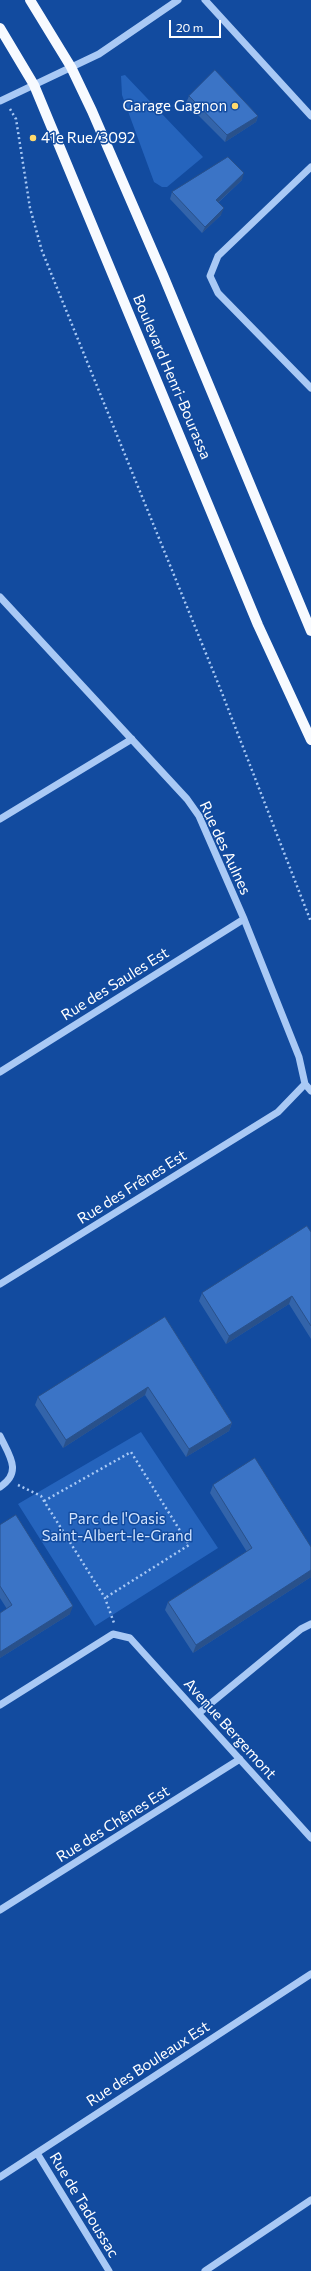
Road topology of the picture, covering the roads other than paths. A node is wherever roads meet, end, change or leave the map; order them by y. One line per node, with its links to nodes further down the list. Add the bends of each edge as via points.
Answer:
1 (30, 0): 5 (main road, Boulevard Henri-Bourassa)
2 (178, 0): 5 (street, via 120,42)
3 (205, 0): 8 (street)
4 (0, 28): 6 (main road, Boulevard Henri-Bourassa)
5 (71, 67): 6 (street); 12 (main road, Boulevard Henri-Bourassa, via 163,275)
6 (34, 85): 7 (street); 14 (main road, Boulevard Henri-Bourassa, via 258,626)
7 (0, 101)
8 (311, 116)
9 (311, 167): 10 (street, via 218,256 210,276 218,293)
10 (311, 388)
11 (0, 597): 13 (street, Rue des Aulnes)
12 (311, 631)
13 (132, 739): 15 (street); 16 (street, Rue des Aulnes, via 187,799 199,816)
14 (311, 740)
15 (0, 819)
16 (244, 919): 17 (street, Rue des Saules Est); 18 (street, Rue des Aulnes, via 299,1057)
17 (0, 1072)
18 (305, 1084): 19 (street); 20 (street, Rue des Frênes Est, via 278,1112)
19 (311, 1091)
20 (0, 1284)
21 (0, 1436): 22 (street, via 12,1459 13,1470 8,1482)
22 (0, 1487)
23 (311, 1624): 25 (street, via 301,1629)
24 (0, 1705): 25 (street, Avenue Bergemont, via 113,1634 130,1638)
25 (199, 1713): 26 (street, Avenue Bergemont)
26 (240, 1759): 27 (street, Avenue Bergemont); 28 (street, Rue des Chênes Est)
27 (311, 1838)
28 (0, 1910)
29 (311, 1974): 30 (street, Rue des Bouleaux Est)
30 (37, 2152): 31 (street, Rue des Bouleaux Est); 33 (street, Rue de Tadoussac)
31 (0, 2177)
32 (311, 2200): 34 (street)
33 (109, 2271)
34 (205, 2271)

